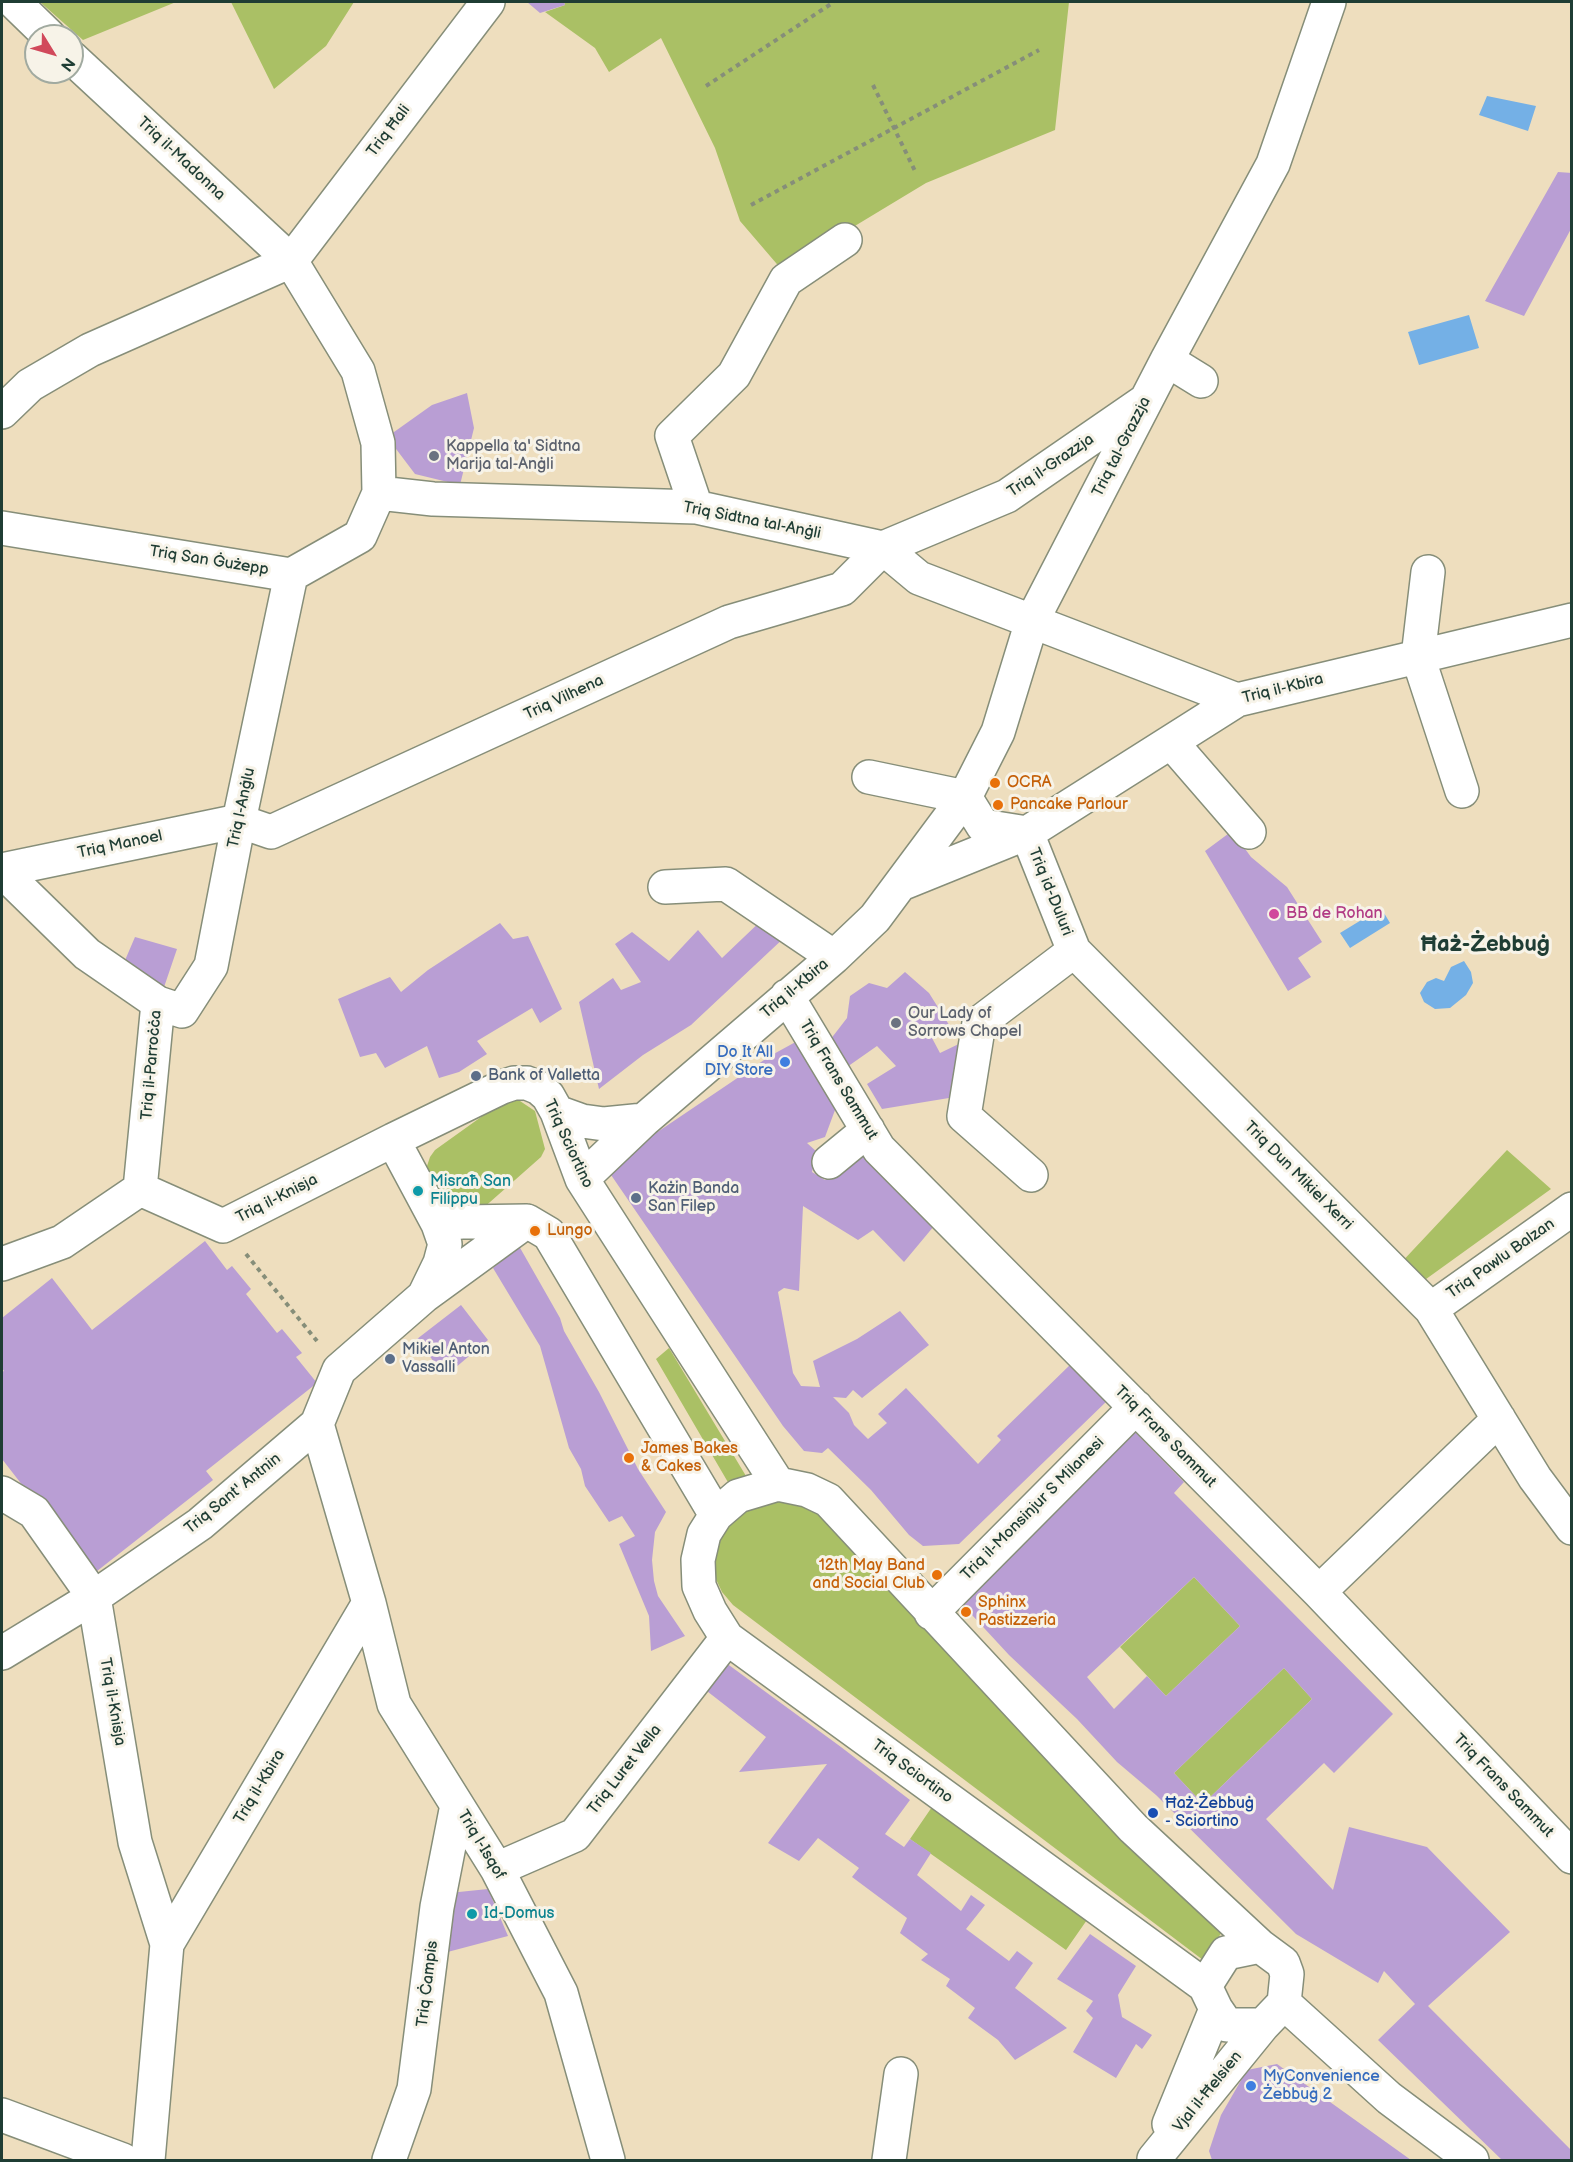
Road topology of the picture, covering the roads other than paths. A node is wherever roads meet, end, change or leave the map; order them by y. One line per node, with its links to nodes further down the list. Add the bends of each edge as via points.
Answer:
1 (14, 2): 4 (street)
2 (488, 2): 7 (street, Triq Ħali)
3 (1329, 2): 8 (street, Triq tal-Grazzja, via 1273,164)
4 (37, 24)
5 (84, 69): 7 (street, Triq il-Madonna)
6 (845, 240): 13 (street, via 786,280 734,375 672,436)
7 (291, 261): 11 (street, via 90,350 30,385); 12 (street, via 358,370 378,443)
8 (1167, 360): 9 (street); 10 (street, Triq tal-Grazzja)
9 (1201, 381)
10 (1146, 401): 15 (street, Triq il-Grazzja, via 1007,496); 19 (street, Triq tal-Grazzja)
11 (2, 412)
12 (379, 493): 13 (street, Triq Sidtna tal-Anġli, via 433,499); 17 (street, Triq San Ġużepp, via 360,536)
13 (696, 507): 15 (street, Triq Sidtna tal-Anġli)
14 (2, 528): 17 (street, Triq San Ġużepp)
15 (883, 548): 19 (street, Triq Sidtna tal-Anġli, via 919,578); 26 (street, Triq Vilhena, via 842,589 729,622 271,832)
16 (1428, 572): 20 (street)
17 (291, 575): 26 (street, Triq l-Anġlu)
18 (1572, 620): 20 (street, Triq il-Kbira)
19 (1032, 621): 21 (street, Triq Sidtna tal-Anġli); 25 (street, Triq tal-Grazzja, via 998,732)
20 (1418, 657): 21 (street, Triq il-Kbira); 24 (street)
21 (1237, 700): 22 (street, Triq il-Kbira)
22 (1171, 742): 27 (street); 28 (street, Triq il-Kbira)
23 (869, 777): 25 (street)
24 (1462, 791)
25 (965, 797): 28 (street, via 983,826); 30 (street, Triq tal-Grazzja)
26 (239, 821): 29 (street, Triq Manoel); 35 (street, Triq l-Anġlu, via 211,966 182,1011)
27 (1249, 832)
28 (1027, 833): 30 (street, Triq il-Kbira); 32 (street, Triq id-Duluri)
29 (2, 871): 35 (street, Triq il-Parroċċa, via 87,954)
30 (901, 884): 33 (street, Triq il-Kbira, via 875,918)
31 (665, 887): 33 (street, via 726,884)
32 (1074, 951): 41 (street, via 979,1023 964,1116); 49 (street, Triq Dun Mikiel Xerri)
33 (834, 957): 34 (street, Triq il-Kbira)
34 (787, 996): 37 (street, Triq il-Kbira); 38 (street, Triq Frans Sammut)
35 (158, 1003): 43 (street, Triq il-Parroċċa)
36 (557, 1112): 37 (street, via 604,1124); 39 (street, Triq Sciortino, via 539,1088 514,1083); 42 (street, Triq Sciortino)
37 (644, 1120): 42 (street, Triq il-Kbira)
38 (868, 1130): 40 (street); 50 (street, Triq Frans Sammut, via 879,1149)
39 (393, 1140): 43 (street, Triq il-Knisja, via 223,1226); 46 (street)
40 (828, 1162)
41 (1031, 1175)
42 (582, 1179): 53 (street, Triq Sciortino)
43 (140, 1189): 47 (street, via 62,1242)
44 (1572, 1209): 49 (street, Triq Pawlu Balzan)
45 (527, 1221): 46 (street); 48 (street, Triq Sant' Antnin); 55 (street, via 549,1234)
46 (438, 1224): 48 (street, Triq Sant' Antnin, via 445,1244)
47 (2, 1264)
48 (424, 1296): 52 (street, Triq Sant' Antnin, via 339,1370)
49 (1431, 1309): 51 (street, Triq Dun Mikiel Xerri)
50 (1136, 1407): 57 (street, Triq Frans Sammut); 60 (street, Triq il-Monsinjur S Milanesi)
51 (1499, 1419): 56 (street, Triq Dun Mikiel Xerri, via 1534,1478); 57 (street)
52 (317, 1424): 58 (street, Triq Sant' Antnin, via 200,1524); 59 (street)
53 (778, 1484): 55 (street, Triq Sciortino, via 738,1496); 60 (street, Triq Sciortino, via 807,1490 828,1500)
54 (2, 1493): 58 (street, Triq il-Knisja, via 34,1512)
55 (716, 1515): 61 (street, Triq Sciortino, via 704,1534 698,1560 699,1586)
56 (1572, 1528)
57 (1319, 1592): 64 (street, Triq Frans Sammut)
58 (94, 1597): 62 (street, Triq Sant' Antnin); 66 (street, Triq il-Knisja, via 135,1842)
59 (369, 1603): 63 (street, Triq l-Isqof, via 394,1704); 66 (street, Triq il-Kbira)
60 (931, 1612): 67 (street, Triq Sciortino, via 1133,1828)
61 (727, 1638): 65 (street, Triq Luret Vella, via 575,1835); 68 (street, Triq Sciortino)
62 (2, 1653)
63 (457, 1805): 65 (street, Triq l-Isqof); 74 (street, Triq Ċampis, via 437,1907 414,2089)
64 (1572, 1857)
65 (497, 1869): 75 (street, Triq l-Isqof, via 561,1993)
66 (167, 1944): 73 (street, Triq il-Kbira)
67 (1260, 1946): 68 (street, via 1226,1953); 69 (street, Triq Sciortino, via 1283,1963 1287,1974)
68 (1211, 1997): 69 (street, Triq Sciortino, via 1227,2025); 77 (street, Vjal il-Ħelsien)
69 (1273, 2014): 77 (street, Vjal il-Ħelsien); 78 (street)
70 (901, 2074): 76 (street)
71 (2, 2115): 72 (street)
72 (123, 2160)
73 (148, 2160)
74 (389, 2160)
75 (608, 2160)
76 (888, 2160)
77 (1154, 2160)
78 (1472, 2160)

